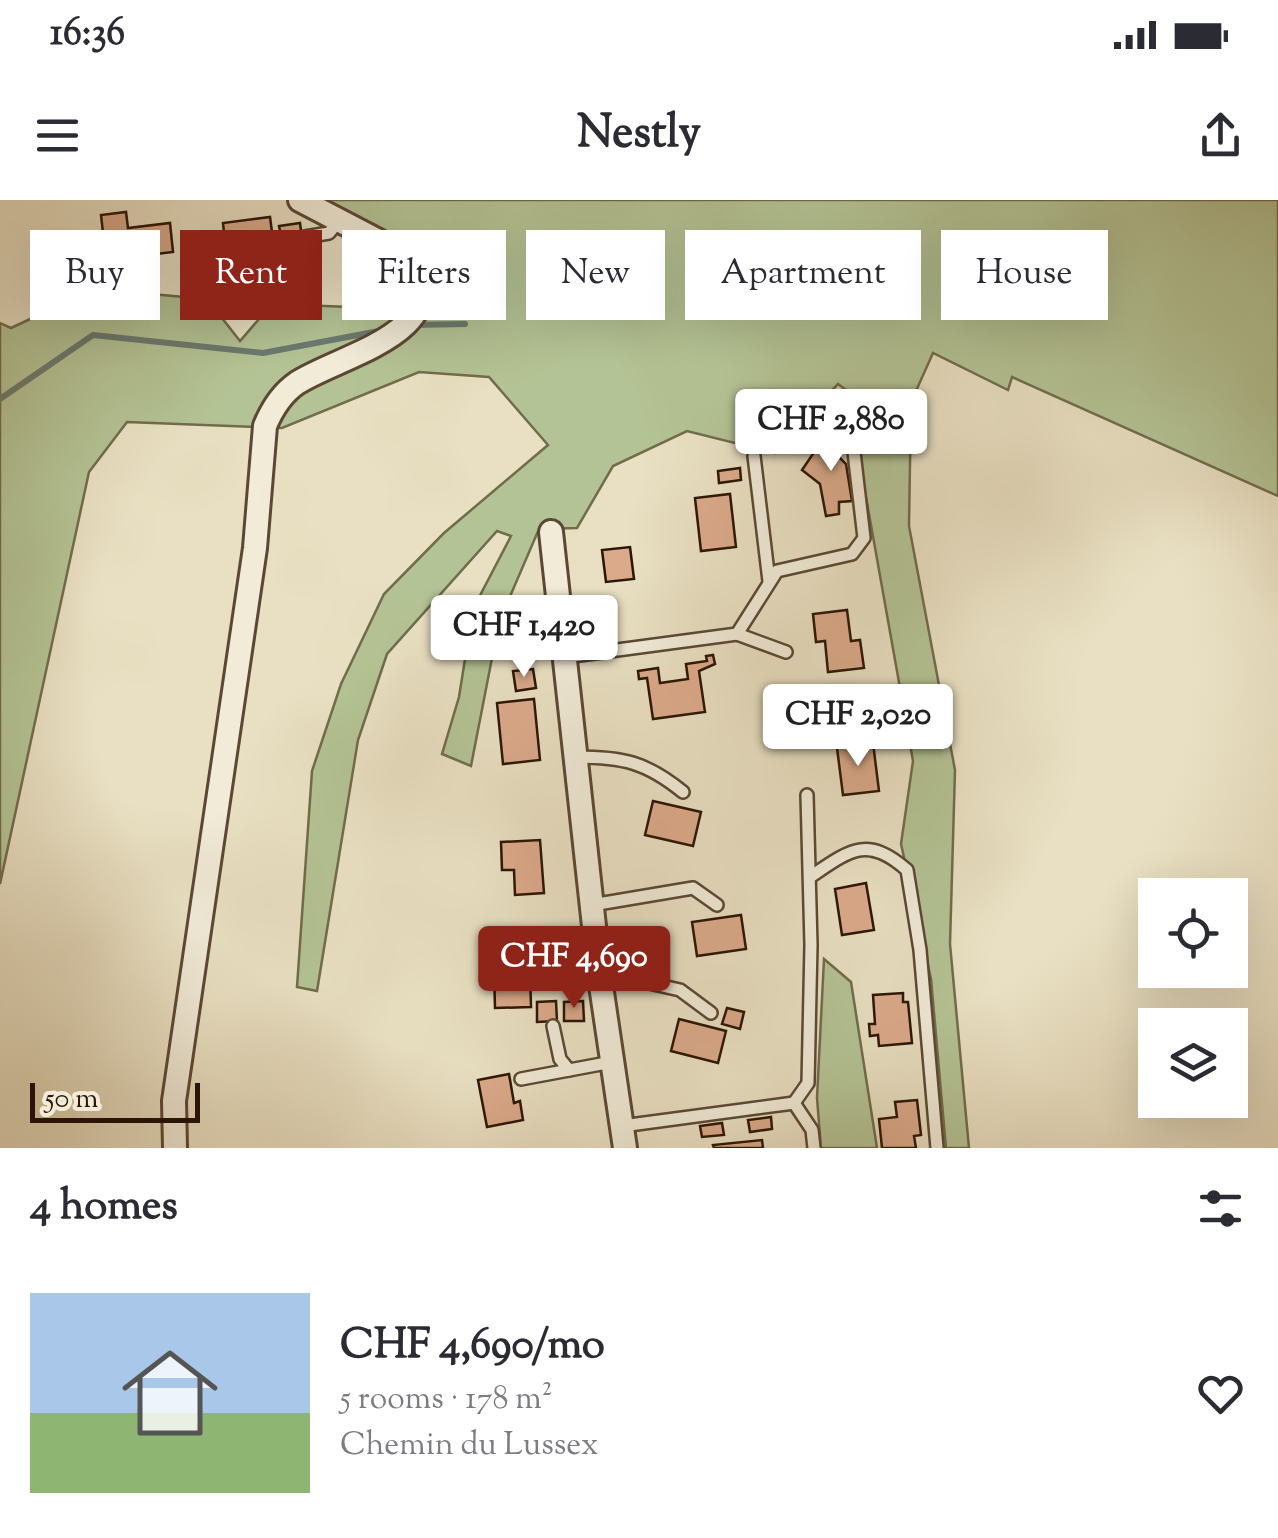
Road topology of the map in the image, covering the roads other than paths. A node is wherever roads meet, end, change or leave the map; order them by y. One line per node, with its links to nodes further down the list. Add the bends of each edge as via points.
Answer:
1 (300, 200): 2 (street)
2 (338, 222): 3 (lane); 25 (street, via 411,258 422,294 414,318 372,348 298,383 265,426 255,548 174,1101)
3 (322, 234)
4 (854, 452): 7 (lane, via 864,538 852,554 777,571)
5 (754, 456): 7 (lane)
6 (551, 532): 10 (street)
7 (770, 583): 8 (lane)
8 (737, 634): 9 (lane); 10 (lane)
9 (786, 652)
10 (565, 657): 11 (street)
11 (576, 756): 12 (lane, via 652,768); 15 (street)
12 (683, 792)
13 (807, 796): 14 (lane)
14 (810, 877): 23 (lane, via 808,1083); 27 (lane, via 866,849 883,849 907,870)
15 (592, 904): 16 (lane, via 694,888); 17 (street)
16 (717, 906)
17 (600, 972): 18 (lane, via 680,990); 20 (street)
18 (711, 1013)
19 (553, 1026): 21 (lane)
20 (612, 1062): 21 (lane); 24 (street)
21 (569, 1070): 22 (lane)
22 (522, 1079)
23 (794, 1102): 24 (lane); 26 (lane, via 812,1130)
24 (623, 1137)
25 (175, 1148)
26 (814, 1148)
27 (937, 1148)

